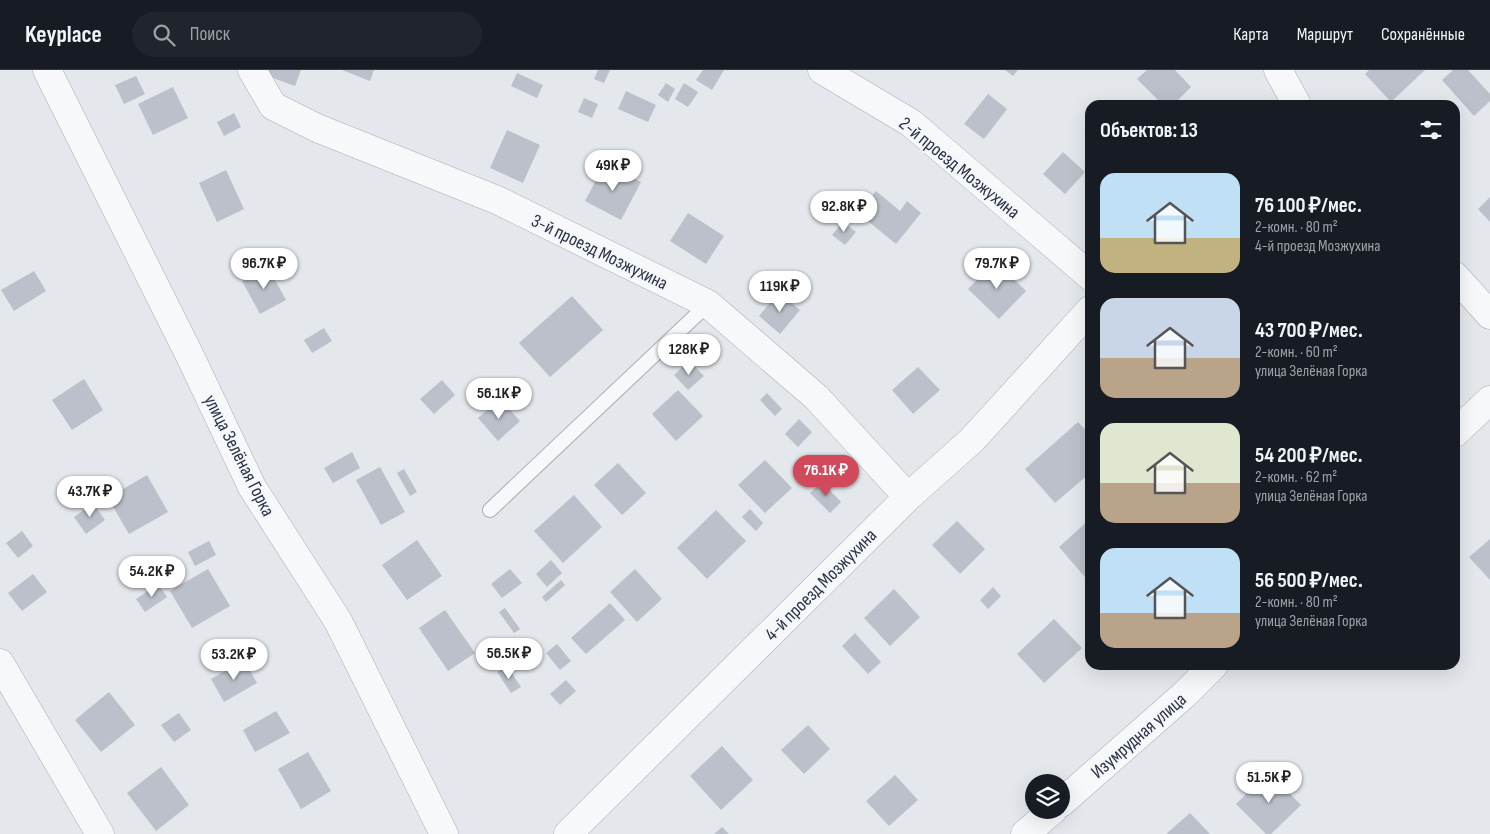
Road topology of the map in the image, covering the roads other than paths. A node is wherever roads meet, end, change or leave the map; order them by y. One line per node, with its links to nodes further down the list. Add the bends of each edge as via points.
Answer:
1 (47, 70): 20 (street, улица Зелёная Горка, via 252,487 338,621)
2 (252, 70): 8 (street, 3-й проезд Мозжухина, via 273,106 317,128 496,200)
3 (822, 70): 6 (street, 2-й проезд Мозжухина, via 911,123)
4 (1278, 70): 5 (street)
5 (1294, 100)
6 (1085, 272)
7 (1460, 282): 9 (street)
8 (708, 304): 13 (street, 3-й проезд Мозжухина, via 816,398); 14 (lane)
9 (1490, 315)
10 (1085, 316): 13 (street, 4-й проезд Мозжухина, via 972,440)
11 (1490, 400): 12 (street)
12 (1460, 428)
13 (908, 498): 21 (street, 4-й проезд Мозжухина)
14 (490, 510)
15 (0, 663): 19 (street)
16 (1209, 670): 17 (street, Изумрудная улица)
17 (1070, 794)
18 (1042, 819): 22 (street)
19 (100, 834)
20 (444, 834)
21 (568, 834)
22 (1025, 834)

